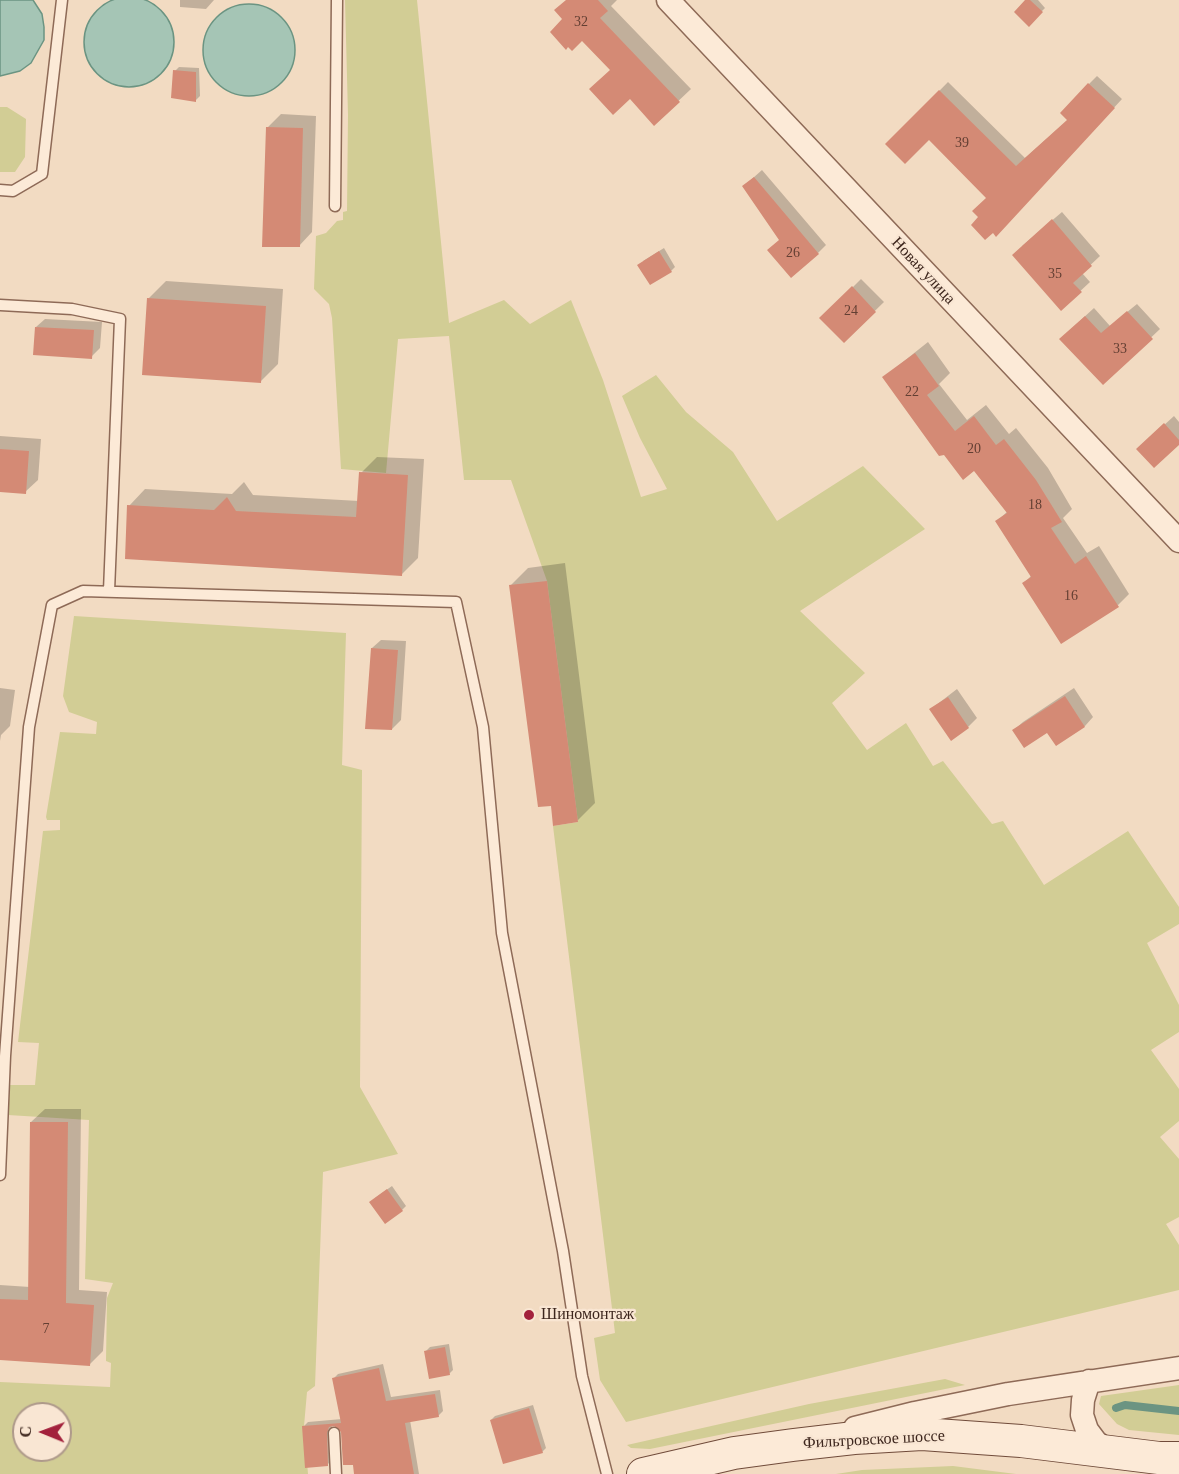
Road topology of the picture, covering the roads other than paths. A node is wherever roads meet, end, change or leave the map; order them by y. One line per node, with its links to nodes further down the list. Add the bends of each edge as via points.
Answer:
1 (62, 0): 4 (lane, via 42,174 13,191)
2 (337, 0): 5 (lane)
3 (668, 0): 7 (street, Новая улица)
4 (0, 190)
5 (335, 206)
6 (0, 304): 8 (lane, via 72,309 120,319)
7 (1179, 541)
8 (109, 591): 9 (lane, via 83,591 52,605 29,727); 17 (lane, via 456,602 483,727 502,933 563,1251 582,1376)
9 (0, 1174)
10 (1179, 1368): 11 (street)
11 (1089, 1381): 13 (street, via 915,1413); 14 (street, via 1083,1416 1087,1430)
12 (334, 1433): 16 (lane)
13 (793, 1445): 14 (main road, Фильтровское шоссе, via 922,1434); 18 (main road, Фильтровское шоссе, via 734,1453)
14 (1109, 1452): 15 (main road, Фильтровское шоссе)
15 (1179, 1458)
16 (336, 1474)
17 (607, 1474)
18 (643, 1474)

